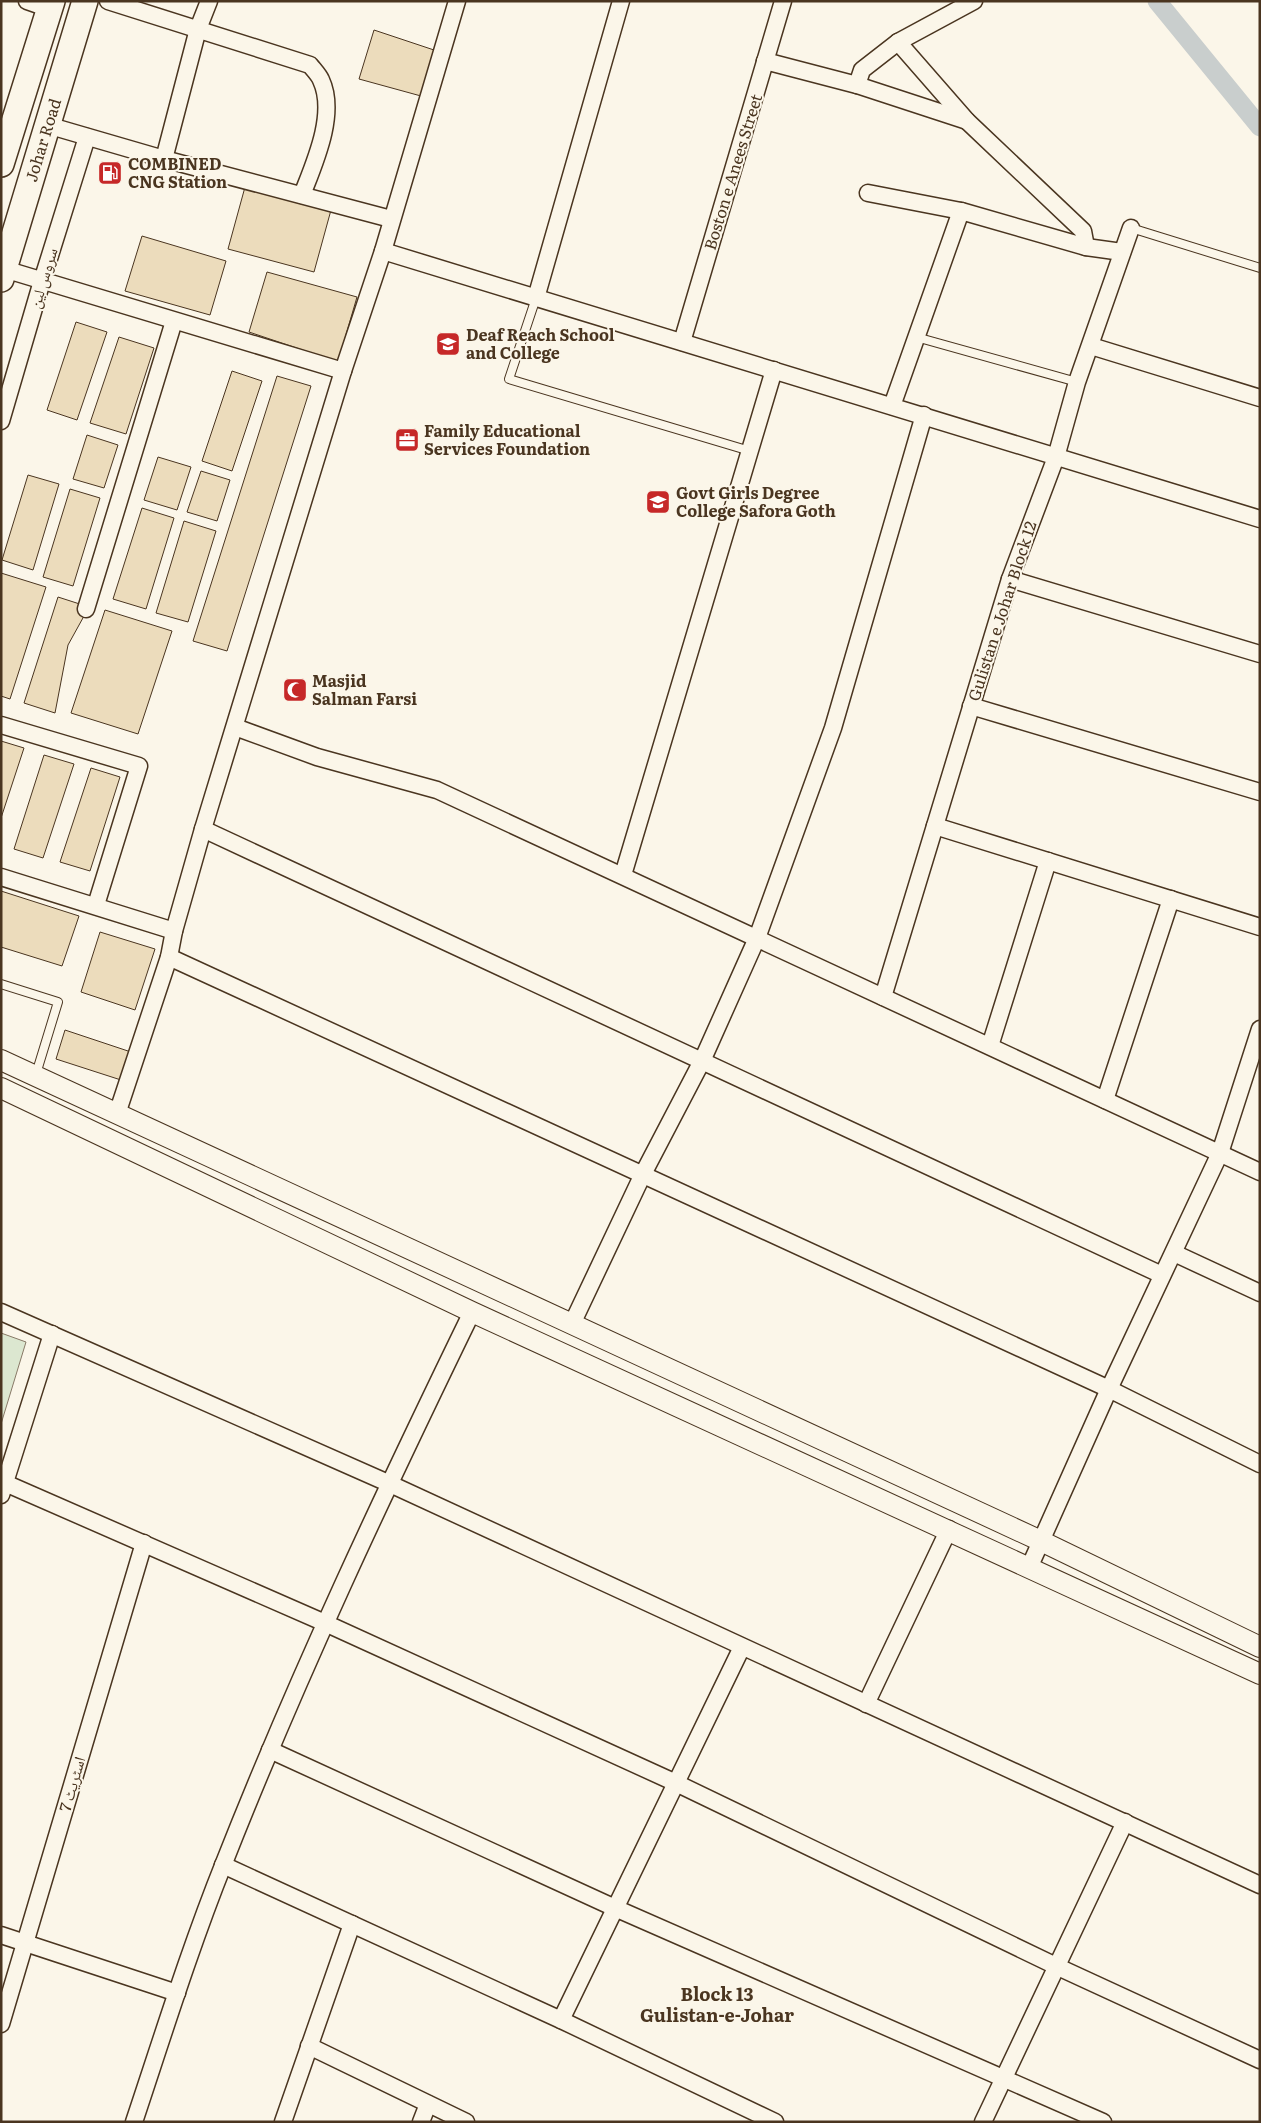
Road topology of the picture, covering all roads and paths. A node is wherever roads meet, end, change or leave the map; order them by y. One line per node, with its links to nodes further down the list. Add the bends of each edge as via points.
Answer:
1 (26, 1): 9 (street)
2 (85, 1): 13 (main road, Johar Road)
3 (108, 1): 10 (street)
4 (209, 1): 10 (street)
5 (457, 1): 24 (street)
6 (621, 1): 32 (street)
7 (783, 1): 14 (street, Boston e Anees Street)
8 (974, 1): 12 (street)
9 (51, 5): 11 (main road, Johar Road)
10 (198, 29): 20 (street); 22 (street, via 310,64 322,80 326,105 321,143)
11 (41, 35): 13 (main road); 19 (main road, Johar Road)
12 (898, 42): 15 (street, via 862,70); 16 (street)
13 (71, 46): 17 (main road, Johar Road)
14 (765, 61): 15 (street); 35 (street, Boston e Anees Street)
15 (857, 85): 16 (street)
16 (967, 121): 26 (street, via 1083,230)
17 (47, 125): 18 (street); 30 (main road, Johar Road)
18 (87, 136): 20 (street); 31 (street, سروس لین)
19 (3, 151)
20 (164, 159): 22 (street)
21 (868, 194): 23 (street)
22 (302, 195): 24 (street)
23 (961, 211): 26 (street); 34 (street)
24 (391, 219): 27 (street)
25 (1131, 228): 28 (street, Gulistan e Johar Block 12); 29 (lane)
26 (1086, 247): 28 (street)
27 (383, 251): 32 (street); 38 (street)
28 (1122, 252): 36 (street, Gulistan e Johar Block 12)
29 (1260, 268)
30 (3, 274): 31 (street)
31 (42, 281): 33 (street); 43 (street, سروس لین)
32 (536, 298): 35 (street); 44 (lane, via 508,379)
33 (174, 321): 38 (street); 48 (street)
34 (916, 337): 39 (lane); 41 (street)
35 (682, 342): 37 (street)
36 (1091, 346): 39 (street, Gulistan e Johar Block 12); 40 (street)
37 (774, 370): 41 (street); 44 (street)
38 (343, 371): 52 (street)
39 (1077, 382): 45 (street, Gulistan e Johar Block 12)
40 (1260, 398)
41 (892, 406): 42 (street)
42 (924, 415): 45 (street); 63 (street, via 833,728)
43 (1, 421)
44 (750, 451): 57 (street)
45 (1056, 457): 46 (street); 47 (street, Gulistan e Johar Block 12)
46 (1260, 519)
47 (1010, 580): 49 (street); 50 (street, Gulistan e Johar Block 12)
48 (86, 608)
49 (1260, 654)
50 (971, 706): 53 (street); 54 (street, Gulistan e Johar Block 12)
51 (1, 725): 60 (street, via 139,766)
52 (235, 727): 55 (street); 57 (street, via 316,756 437,790)
53 (1260, 792)
54 (935, 826): 56 (street); 66 (street, Gulistan e Johar Block 12)
55 (203, 828): 62 (street); 70 (street)
56 (1048, 861): 59 (street); 68 (street)
57 (623, 875): 63 (street)
58 (1, 876): 60 (street)
59 (1171, 900): 61 (street); 73 (street)
60 (96, 905): 62 (street)
61 (1260, 927)
62 (174, 931): 64 (street)
63 (757, 938): 66 (street); 70 (street)
64 (169, 957): 74 (street); 77 (street)
65 (1, 984): 71 (lane, via 58,1002)
66 (883, 997): 68 (street)
67 (1260, 1029): 75 (street)
68 (990, 1046): 73 (street)
69 (1, 1060): 71 (street)
70 (702, 1061): 77 (street); 79 (street)
71 (35, 1076): 74 (street)
72 (2, 1093): 82 (street)
73 (1104, 1100): 75 (street)
74 (117, 1114): 83 (street)
75 (1220, 1153): 76 (street); 78 (street)
76 (1260, 1172)
77 (644, 1174): 83 (street); 86 (street)
78 (1174, 1253): 79 (street); 80 (street)
79 (1162, 1275): 86 (street)
80 (1260, 1293)
81 (1, 1312): 84 (street)
82 (472, 1312): 87 (street); 89 (street)
83 (572, 1324): 85 (street)
84 (52, 1334): 89 (street); 90 (street)
85 (660, 1366): 87 (street); 92 (street)
86 (1109, 1389): 88 (street); 92 (street)
87 (649, 1392): 91 (street)
88 (1260, 1464)
89 (388, 1483): 95 (street); 96 (street)
90 (3, 1489): 93 (street)
91 (949, 1529): 94 (street); 99 (street)
92 (1041, 1541): 94 (street); 97 (street)
93 (144, 1543): 95 (street); 108 (street, اسٹریٹ 7)
94 (1029, 1568): 98 (street)
95 (325, 1622): 100 (street); 101 (street)
96 (742, 1647): 99 (street); 101 (street)
97 (1260, 1647)
98 (1260, 1674)
99 (866, 1704): 102 (street)
100 (270, 1750): 103 (street); 105 (street)
101 (676, 1783): 105 (street); 109 (street)
102 (1125, 1822): 104 (street); 109 (street)
103 (223, 1865): 106 (street); 110 (street)
104 (1260, 1885)
105 (615, 1908): 111 (street); 115 (street)
106 (352, 1924): 111 (street); 113 (street)
107 (1, 1935): 108 (street)
108 (26, 1942): 110 (street); 112 (street, اسٹریٹ 7)
109 (1058, 1967): 114 (street); 115 (street)
110 (177, 1993): 118 (street)
111 (561, 2020): 122 (street)
112 (1, 2024)
113 (309, 2046): 116 (street); 119 (street)
114 (1260, 2060)
115 (1004, 2077): 117 (street); 123 (street)
116 (428, 2104): 120 (street); 121 (street)
117 (1074, 2116): 124 (street)
118 (134, 2122)
119 (283, 2122)
120 (421, 2122)
121 (466, 2122)
122 (774, 2122)
123 (983, 2122)
124 (1102, 2122)

